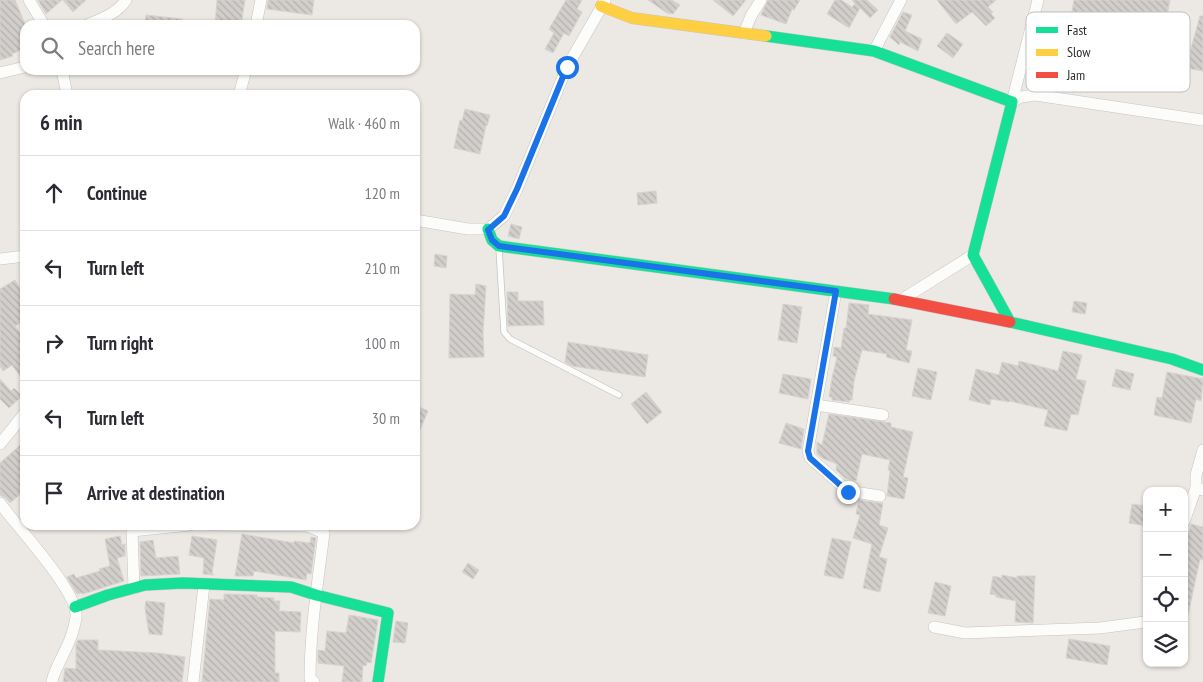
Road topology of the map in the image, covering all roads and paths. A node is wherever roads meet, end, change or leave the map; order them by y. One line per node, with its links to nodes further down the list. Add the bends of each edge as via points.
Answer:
1 (29, 0): 7 (street)
2 (126, 0): 8 (street)
3 (261, 0): 9 (street)
4 (761, 0): 10 (street)
5 (901, 0): 12 (street)
6 (604, 3): 10 (street, via 632,18); 22 (street, via 567,67 504,216)
7 (41, 20)
8 (99, 20)
9 (257, 20)
10 (744, 33): 12 (street)
11 (1026, 47): 19 (street)
12 (874, 51): 19 (street)
13 (20, 68): 14 (street)
14 (0, 73)
15 (63, 75): 17 (street)
16 (245, 75): 18 (street)
17 (66, 90)
18 (240, 90)
19 (1012, 102): 20 (street, via 1035,95); 24 (street)
20 (1203, 120)
21 (420, 221): 22 (street)
22 (488, 230): 23 (street)
23 (499, 246): 27 (street); 31 (lane, via 504,332 524,347)
24 (973, 254): 28 (street); 29 (street)
25 (20, 257): 26 (street)
26 (0, 259)
27 (836, 291): 28 (street); 32 (street)
28 (901, 300): 29 (street)
29 (1010, 322): 30 (street, via 1172,359)
30 (1203, 370)
31 (619, 395)
32 (816, 405): 33 (street); 38 (street, via 808,451 810,458 848,492)
33 (882, 415)
34 (20, 419): 35 (street)
35 (0, 444)
36 (1203, 450): 37 (street, via 1196,475)
37 (1199, 489): 40 (street)
38 (880, 496)
39 (0, 503): 41 (street)
40 (1188, 513)
41 (20, 529)
42 (21, 530): 48 (street)
43 (142, 530): 46 (street, via 132,531)
44 (317, 530): 47 (street, via 324,533)
45 (204, 584): 46 (street, via 155,584); 47 (street, via 291,587); 52 (street)
46 (134, 588): 48 (street)
47 (316, 595): 53 (street, via 310,665 310,679); 54 (street, via 388,613)
48 (76, 607): 51 (street, via 70,639)
49 (1145, 622): 50 (street, via 1100,628 965,633)
50 (934, 627)
51 (52, 682)
52 (193, 682)
53 (314, 682)
54 (378, 682)

